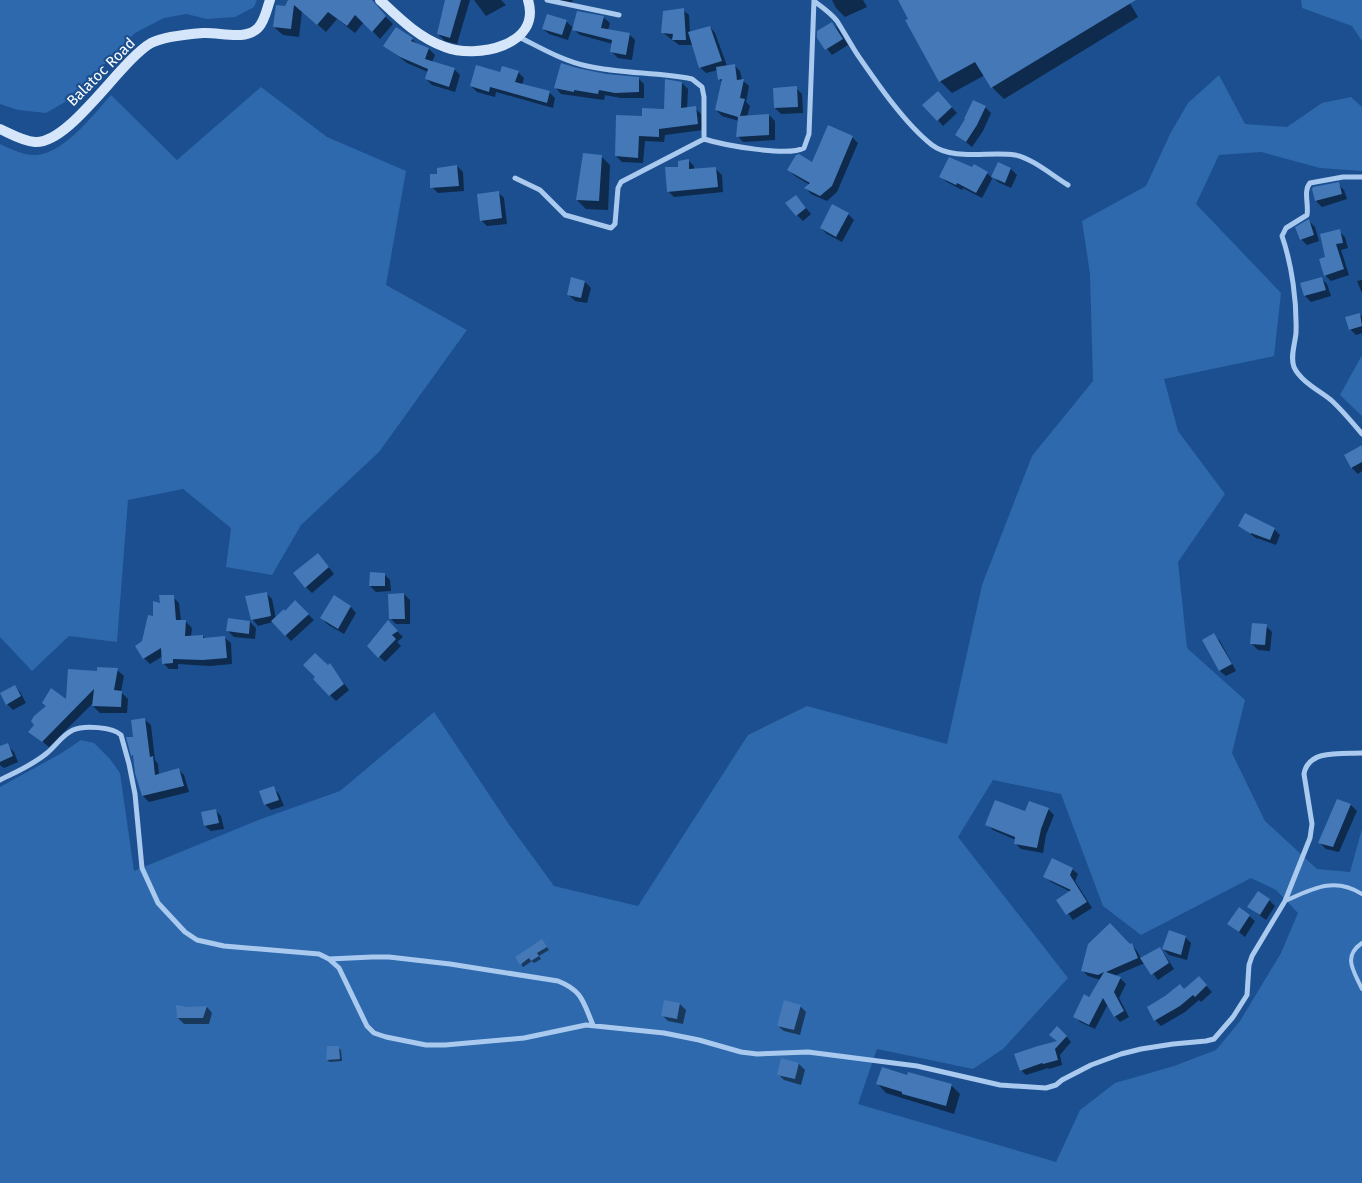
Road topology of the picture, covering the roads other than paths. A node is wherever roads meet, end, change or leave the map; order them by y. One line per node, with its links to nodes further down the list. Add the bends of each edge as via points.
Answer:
1 (270, 0): 8 (main road, Balatoc Road, via 261,24 253,32 238,35 204,33 152,43 52,138 42,142 27,141)
2 (380, 0): 7 (main road, via 413,30 456,51 482,50 507,44)
3 (528, 0): 7 (main road, via 531,17)
4 (547, 0): 6 (street)
5 (814, 0): 9 (street, via 809,134 804,148 786,152); 12 (street, via 836,21 902,114 933,146 961,154 1014,155)
6 (619, 15)
7 (519, 37): 9 (street, via 566,60 587,66 692,78 702,87 704,96)
8 (0, 128)
9 (704, 139): 10 (street, via 622,182 618,188 615,224 611,228 565,215 540,190)
10 (515, 178)
11 (1362, 178): 13 (street, via 1310,182 1306,189 1307,215 1286,228 1282,236 1294,293 1294,368)
12 (1068, 185)
13 (1362, 434)
14 (1362, 752): 17 (street, via 1313,758 1305,767 1312,824 1310,838)
15 (0, 780): 19 (street, via 46,754 74,729 84,727 118,732 135,794 142,868 158,903 185,932 198,940 224,946 319,954)
16 (1362, 894): 17 (lane, via 1351,887 1324,886)
17 (1285, 901): 21 (street, via 1252,956 1247,995 1234,1017 1214,1039 1121,1054 1046,1088 1000,1085 917,1066 808,1052 741,1052 664,1033)
18 (1362, 943): 20 (lane, via 1350,961)
19 (329, 959): 21 (street, via 389,958 558,981 579,994); 21 (street, via 339,968 368,1026 374,1033 386,1037 426,1045 463,1044 524,1038)
20 (1362, 989)
21 (594, 1025)

